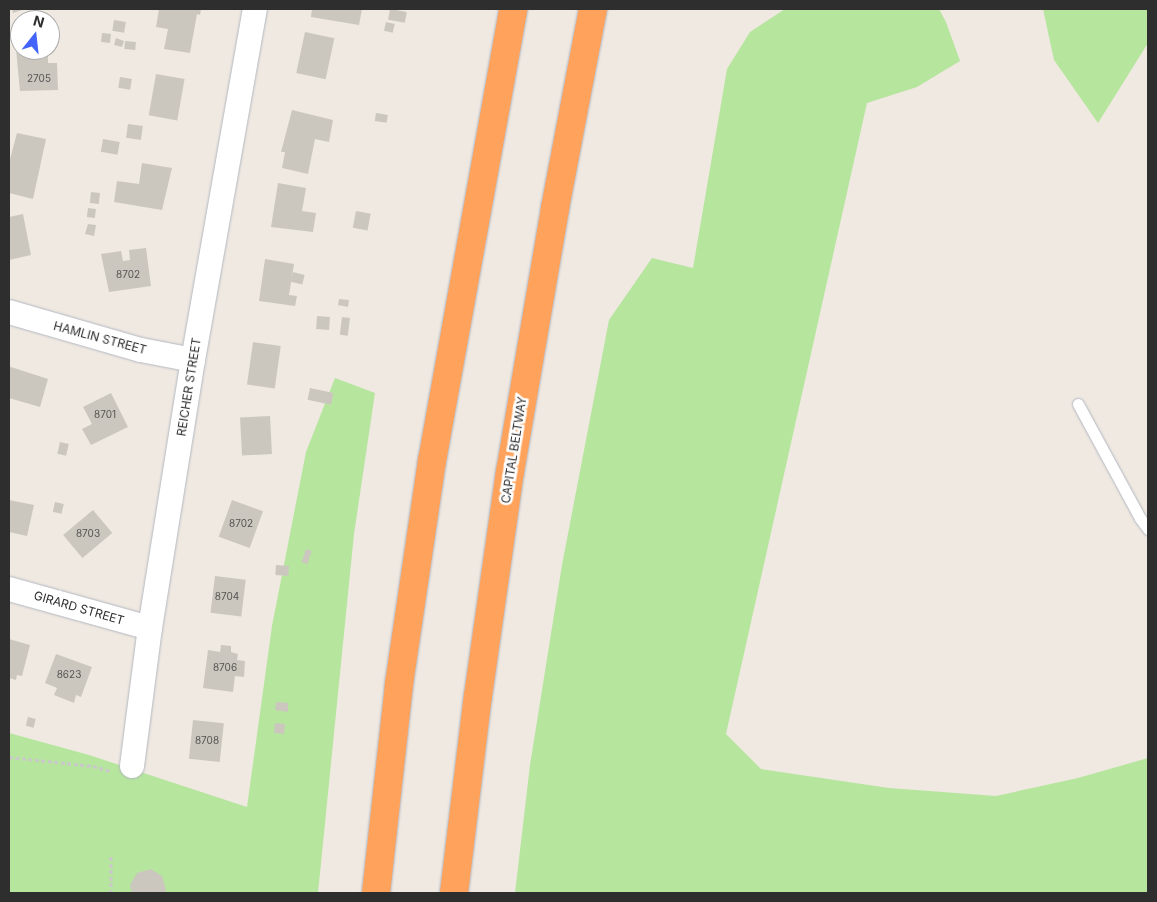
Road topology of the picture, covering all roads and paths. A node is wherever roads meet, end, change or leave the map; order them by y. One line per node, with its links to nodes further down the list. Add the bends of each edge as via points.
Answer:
1 (256, 9): 5 (street, REICHER STREET)
2 (513, 9): 12 (highway, via 432,461 399,684)
3 (593, 9): 17 (highway, CAPITAL BELTWAY, via 510,472)
4 (9, 312): 5 (street, HAMLIN STREET, via 141,350)
5 (193, 360): 9 (street, REICHER STREET)
6 (1078, 404): 7 (lane)
7 (1148, 529)
8 (9, 589): 9 (street, GIRARD STREET)
9 (150, 628): 11 (street, REICHER STREET)
10 (9, 757): 11 (path)
11 (123, 769)
12 (380, 848): 15 (highway); 16 (highway)
13 (111, 855): 14 (path)
14 (111, 893)
15 (372, 893)
16 (376, 893)
17 (454, 893)

